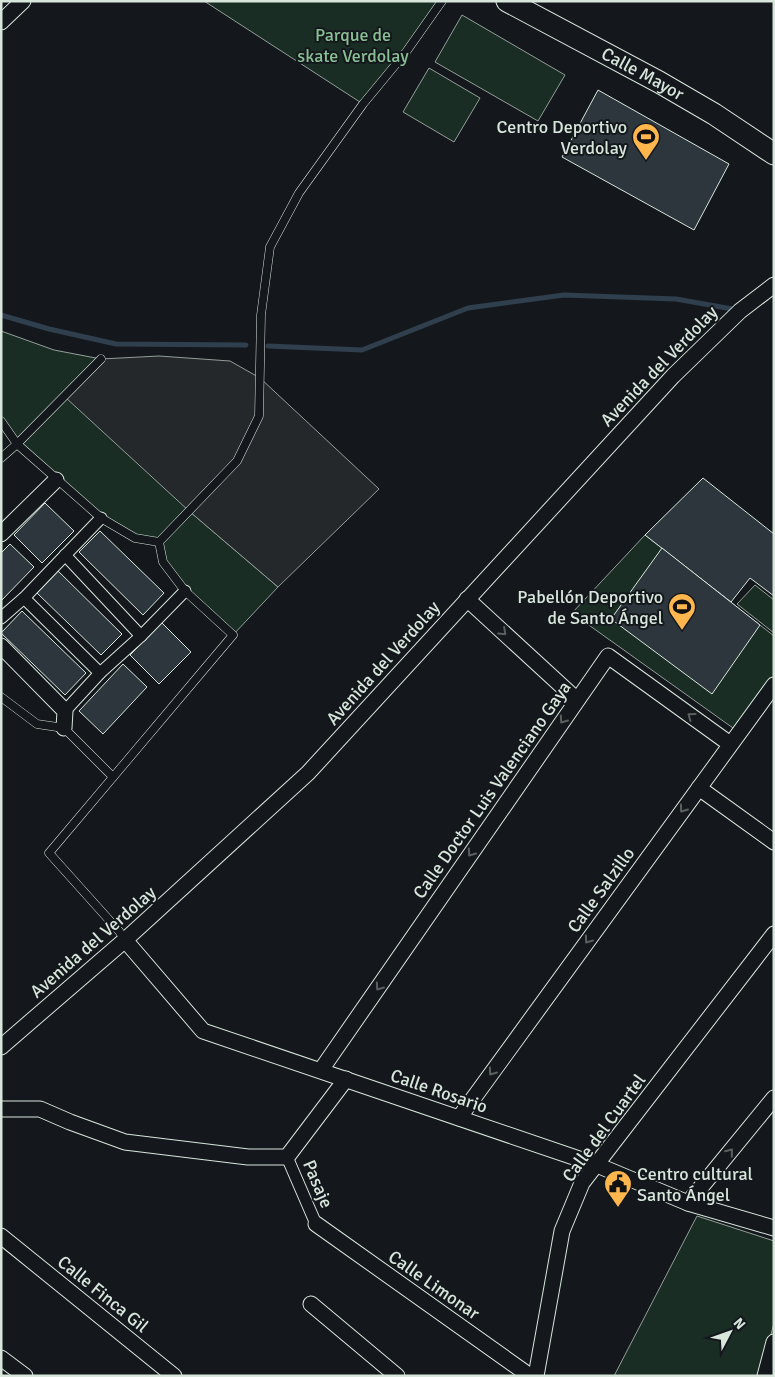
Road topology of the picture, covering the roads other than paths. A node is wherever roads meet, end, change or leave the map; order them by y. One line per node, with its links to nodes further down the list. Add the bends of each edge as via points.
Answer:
1 (23, 1): 4 (street)
2 (442, 1): 14 (lane, via 299,193 270,247 261,315 259,416 237,461)
3 (507, 1): 5 (main road, Calle Mayor, via 636,68)
4 (1, 22)
5 (774, 154)
6 (774, 285): 18 (street, Avenida del Verdolay, via 740,311 673,376)
7 (101, 359): 9 (lane)
8 (1, 421): 9 (lane)
9 (17, 444): 10 (lane); 11 (lane)
10 (1, 458)
11 (56, 480): 12 (lane); 13 (street)
12 (101, 518): 14 (lane, via 135,538); 15 (street)
13 (1, 534)
14 (159, 542): 16 (lane, via 163,562)
15 (65, 555): 17 (street); 20 (street)
16 (185, 591): 20 (street); 29 (lane, via 234,635)
17 (24, 598): 19 (street); 22 (street)
18 (467, 599): 25 (street, one-way to 25); 33 (street, Avenida del Verdolay, via 308,773)
19 (1, 618)
20 (141, 636): 22 (street)
21 (1, 646): 26 (street)
22 (100, 673): 26 (street)
23 (774, 685): 28 (street, Calle Salzillo)
24 (1, 697): 27 (lane, via 37,724)
25 (577, 700): 28 (street, Calle Doctor Luis Valenciano Gaya, one-way to 25, via 608,656); 35 (street, Calle Doctor Luis Valenciano Gaya, one-way to 35)
26 (65, 711): 27 (street)
27 (64, 728): 29 (lane)
28 (730, 744): 30 (street, Calle Salzillo)
29 (113, 777): 33 (lane, via 49,853)
30 (699, 788): 31 (street); 39 (street, Calle Salzillo, one-way to 39)
31 (774, 842)
32 (774, 934): 41 (street, Calle del Cuartel)
33 (125, 940): 34 (street, Avenida del Verdolay); 35 (street, Calle Rosario, via 203,1031)
34 (1, 1047)
35 (321, 1070): 36 (street, Calle Rosario)
36 (346, 1079): 39 (street, Calle Rosario); 40 (street)
37 (774, 1098): 42 (street, one-way to 37)
38 (1, 1109): 40 (street, via 40,1109 125,1142 248,1157)
39 (459, 1118): 41 (street, Calle Rosario)
40 (287, 1157): 43 (street, Pasaje)
41 (597, 1165): 42 (street, Calle Rosario); 53 (street, Calle del Cuartel, via 582,1183 562,1231)
42 (688, 1203): 44 (street, Calle Rosario)
43 (316, 1224): 52 (street, Calle Limonar)
44 (774, 1228)
45 (4, 1243): 50 (street, Calle Finca Gil)
46 (311, 1304): 51 (street)
47 (774, 1342): 54 (street)
48 (1, 1358): 49 (street)
49 (25, 1376)
50 (174, 1376)
51 (397, 1376)
52 (530, 1376)
53 (536, 1376)
54 (765, 1376)

